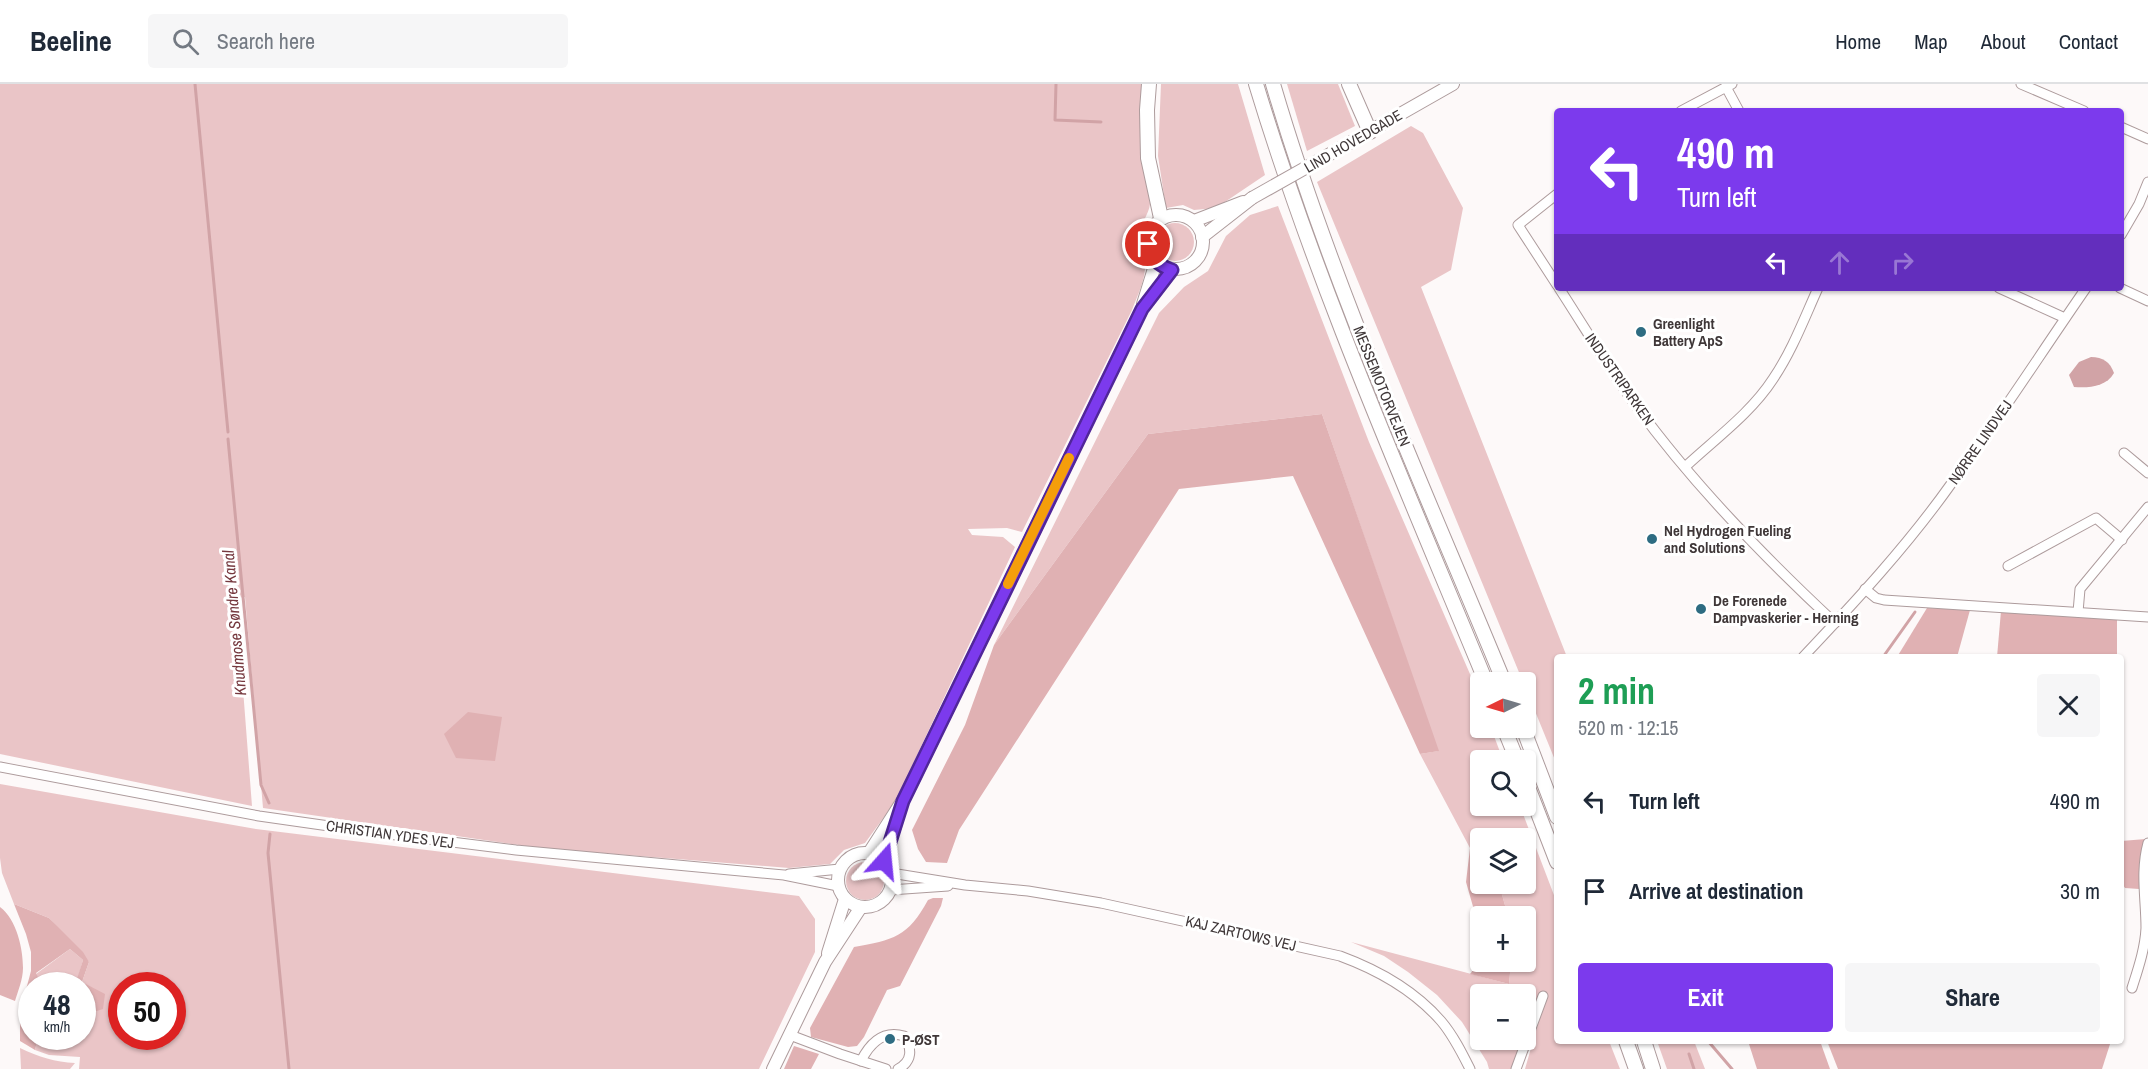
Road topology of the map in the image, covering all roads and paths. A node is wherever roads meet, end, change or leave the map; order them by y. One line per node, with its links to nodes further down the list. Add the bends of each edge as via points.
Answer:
1 (1149, 84): 17 (highway, via 1148,158)
2 (1256, 84): 43 (highway, MESSEMOTORVEJEN, via 1346,343)
3 (1273, 84): 44 (highway, MESSEMOTORVEJEN, via 1291,145 1361,336)
4 (1349, 84): 12 (highway)
5 (1453, 84): 12 (main road, LIND HOVEDGADE)
6 (2021, 84): 10 (street)
7 (1729, 86): 8 (street); 9 (street)
8 (1687, 108)
9 (1738, 108)
10 (2077, 108)
11 (2124, 128): 13 (street)
12 (1370, 132): 16 (main road, LIND HOVEDGADE, bridge)
13 (2148, 139)
14 (2148, 182): 19 (street)
15 (1554, 196): 23 (street, INDUSTRIPARKEN, via 1518,225)
16 (1252, 198): 18 (main road, LIND HOVEDGADE); 20 (main road, LIND HOVEDGADE)
17 (1161, 219): 18 (main road, via 1178,215); 21 (main road, via 1149,234 1150,253)
18 (1194, 221): 20 (main road)
19 (2124, 230)
20 (1202, 237): 22 (main road, via 1203,249 1198,258 1191,265)
21 (1156, 262): 22 (main road); 30 (main road)
22 (1172, 270): 30 (main road)
23 (1554, 280)
24 (2124, 290): 29 (street)
25 (1561, 291): 33 (street, INDUSTRIPARKEN, via 1637,407)
26 (1817, 291): 33 (street, via 1772,381 1751,406)
27 (2006, 291): 31 (street)
28 (2083, 291): 31 (street, NØRRE LINDVEJ)
29 (2148, 301)
30 (1142, 309): 47 (main road)
31 (2065, 318): 38 (street, NØRRE LINDVEJ, via 1951,484)
32 (2124, 453): 34 (street)
33 (1685, 467): 41 (street, INDUSTRIPARKEN, via 1726,515)
34 (2148, 473)
35 (2148, 507): 36 (street)
36 (2122, 540): 37 (street, via 2096,519); 39 (street, via 2080,589)
37 (2008, 566)
38 (1865, 590): 39 (street, via 1884,600); 41 (street, NØRRE LINDVEJ)
39 (2078, 612): 40 (street)
40 (2148, 617)
41 (1835, 623): 42 (street, NØRRE LINDVEJ)
42 (1806, 654)
43 (1482, 672)
44 (1500, 672)
45 (1526, 738): 49 (highway)
46 (0, 767): 56 (street, CHRISTIAN YDES VEJ, via 259,816 364,831 516,850)
47 (903, 801): 51 (main road); 53 (main road)
48 (1536, 808): 52 (highway)
49 (1554, 809)
50 (2148, 843): 65 (street, via 2143,875 2145,941)
51 (869, 853): 53 (main road); 54 (main road, via 850,857)
52 (1554, 854)
53 (884, 861): 55 (main road)
54 (840, 869): 56 (street, CHRISTIAN YDES VEJ); 58 (main road)
55 (891, 873): 57 (street, KAJ ZARTOWS VEJ); 59 (main road)
56 (784, 875): 58 (street, CHRISTIAN YDES VEJ)
57 (965, 885): 59 (street, KAJ ZARTOWS VEJ); 62 (street, KAJ ZARTOWS VEJ, via 1101,903)
58 (838, 886): 60 (main road)
59 (890, 890): 61 (main road, via 877,904)
60 (845, 899): 61 (main road); 64 (main road)
61 (861, 907): 64 (main road)
62 (1254, 936): 63 (street); 74 (street, KAJ ZARTOWS VEJ, via 1340,956 1397,983 1442,1021)
63 (1251, 948)
64 (825, 962): 67 (main road)
65 (2132, 988)
66 (1543, 996): 75 (street)
67 (790, 1035): 70 (street); 71 (main road)
68 (1627, 1044): 76 (highway)
69 (1645, 1044): 77 (highway)
70 (861, 1061): 72 (street); 73 (street, via 870,1046 893,1033 904,1036 910,1045 909,1057)
71 (773, 1069)
72 (886, 1069)
73 (898, 1069)
74 (1470, 1069)
75 (1516, 1069)
76 (1636, 1069)
77 (1653, 1069)

